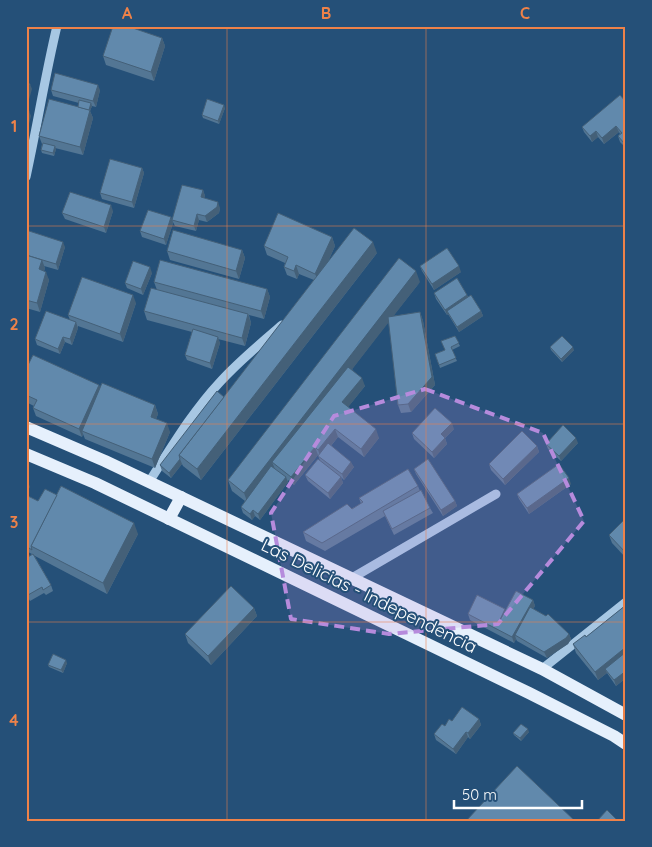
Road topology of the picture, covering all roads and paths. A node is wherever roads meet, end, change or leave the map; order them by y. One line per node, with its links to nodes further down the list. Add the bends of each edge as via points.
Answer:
1 (57, 26): 2 (street)
2 (26, 177)
3 (291, 316): 6 (street, via 219,382 187,423)
4 (26, 426): 6 (main road, Las Delicias - Independencia)
5 (26, 454): 9 (main road, Las Delicias - Independencia)
6 (149, 482): 8 (main road, Las Delicias - Independencia)
7 (496, 494): 10 (street)
8 (181, 497): 9 (main road); 10 (main road, Las Delicias - Independencia)
9 (169, 519): 14 (main road, Las Delicias - Independencia, via 529,693)
10 (352, 578): 12 (main road, Las Delicias - Independencia)
11 (626, 602): 12 (street)
12 (542, 668): 13 (main road, Las Delicias - Independencia)
13 (626, 715)
14 (626, 744)

